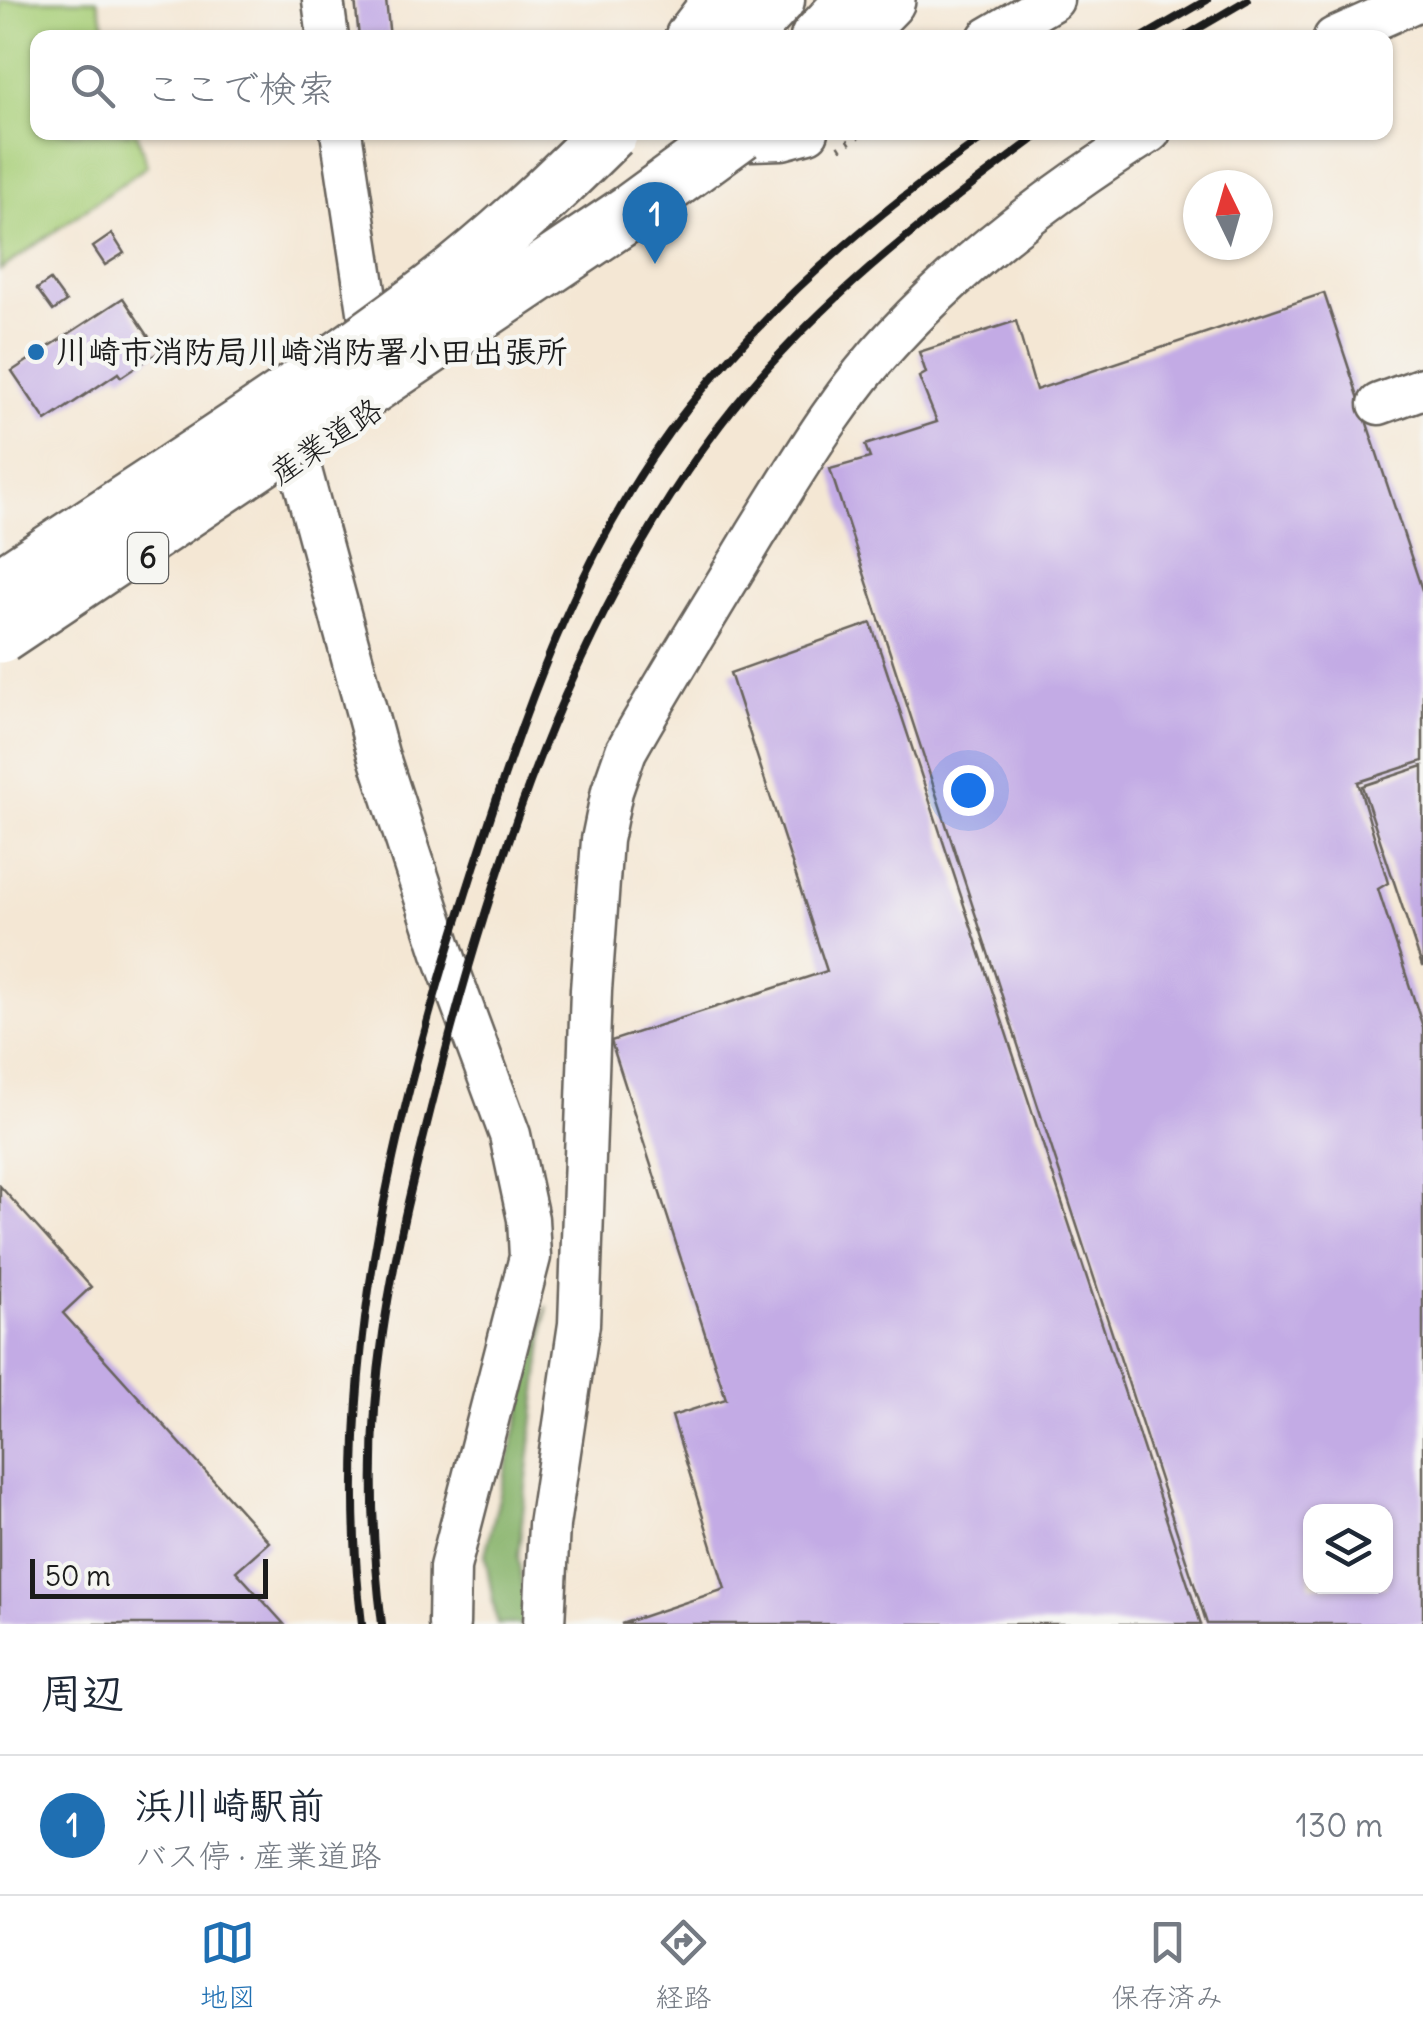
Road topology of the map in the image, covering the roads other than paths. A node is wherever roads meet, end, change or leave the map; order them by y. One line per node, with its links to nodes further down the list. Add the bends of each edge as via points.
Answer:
1 (324, 0): 8 (street)
2 (722, 0): 9 (highway)
3 (779, 0): 10 (main road)
4 (851, 0): 11 (main road)
5 (886, 0): 12 (highway)
6 (1052, 0): 13 (street)
7 (1419, 0): 14 (street)
8 (327, 30)
9 (698, 30)
10 (751, 30)
11 (823, 30)
12 (858, 30)
13 (1001, 30)
14 (1352, 30)
15 (342, 140): 21 (street)
16 (602, 140): 26 (highway, bridge, via 435,289)
17 (622, 140): 21 (main road, 6)
18 (715, 140): 27 (highway, bridge, via 632,211)
19 (717, 140): 25 (main road, 産業道路 / 6, via 662,208 603,256)
20 (1138, 140): 30 (street, via 945,284 892,338 811,444 626,750 602,840 578,1324 549,1526)
21 (369, 318): 22 (main road, 6)
22 (277, 376): 25 (street); 26 (main road, 6)
23 (1423, 388): 24 (street)
24 (1379, 404)
25 (296, 462): 28 (main road, 産業道路 / 6); 29 (street, via 378,754 510,1135 528,1219 530,1257 450,1567)
26 (0, 583)
27 (0, 636)
28 (0, 656)
29 (448, 1624)
30 (544, 1624)

